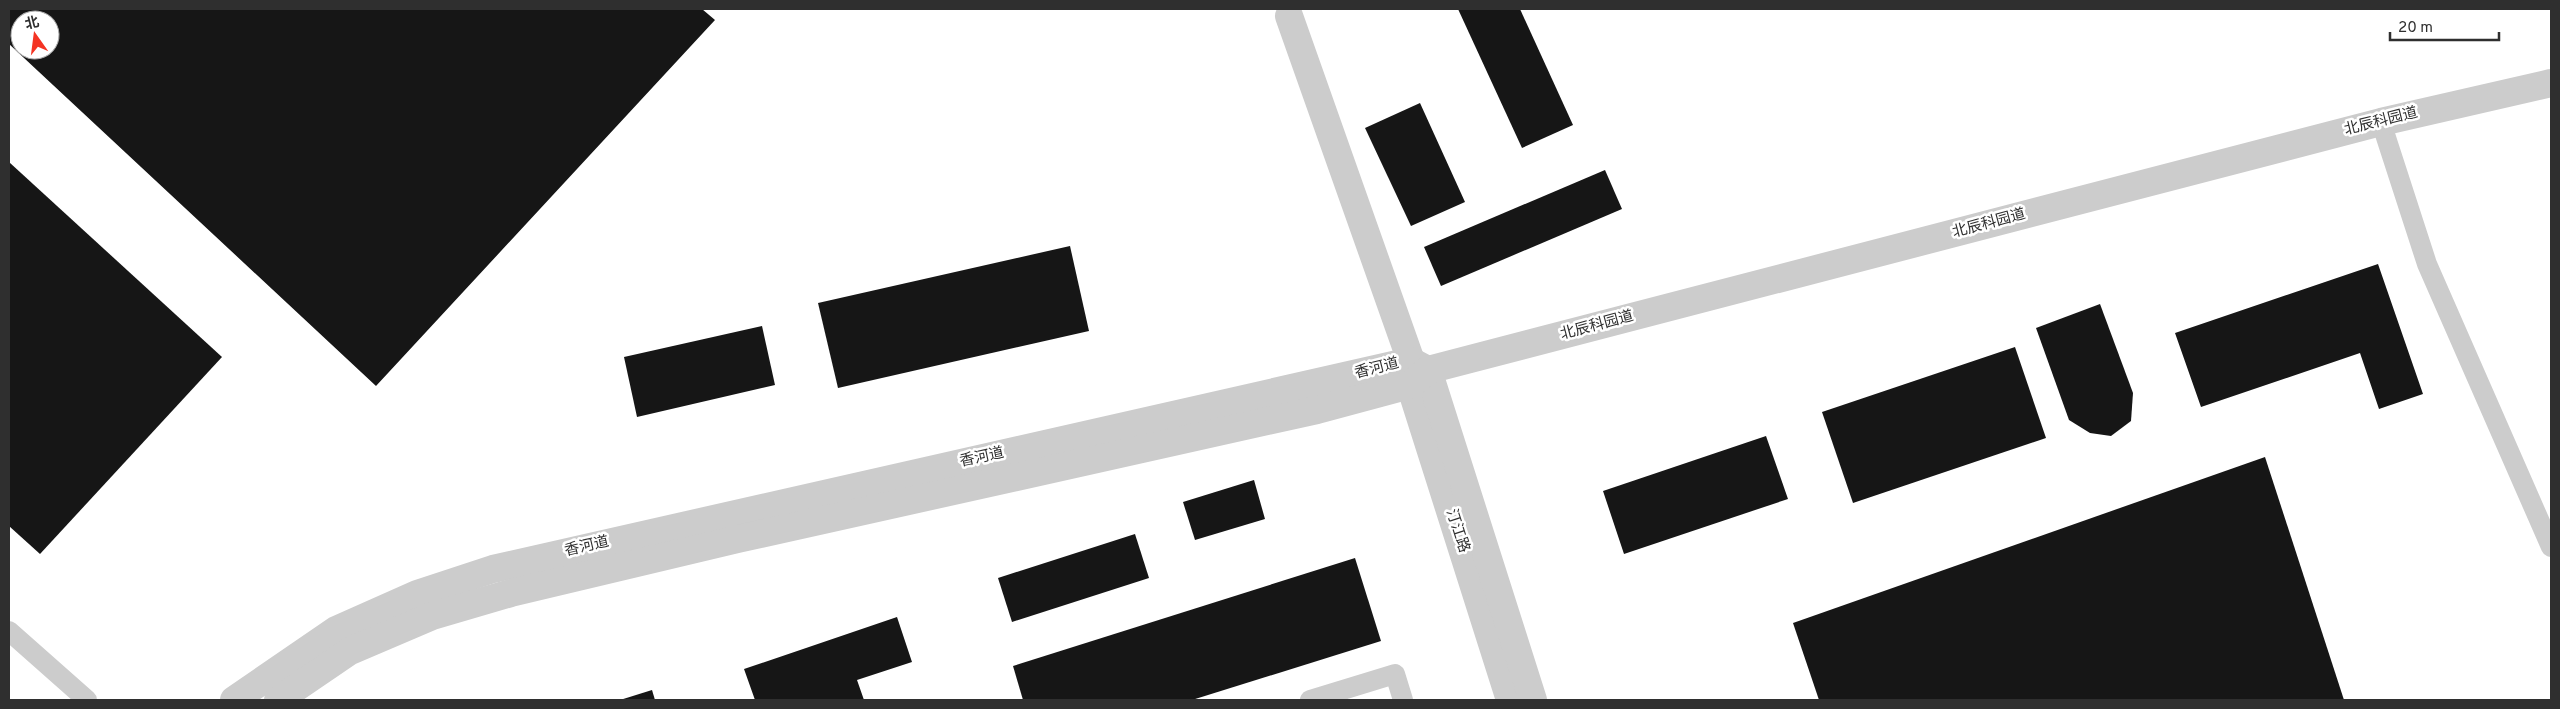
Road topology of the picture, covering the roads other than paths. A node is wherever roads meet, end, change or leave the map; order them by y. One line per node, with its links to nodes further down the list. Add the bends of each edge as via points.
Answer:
1 (1289, 16): 4 (street, 汀江路)
2 (2551, 83): 3 (street, 北辰科园道)
3 (2381, 122): 4 (street, 北辰科园道); 5 (lane, via 2427,264)
4 (1416, 372): 7 (street, 汀江路); 9 (street, 香河道, via 493,569 417,594 336,630); 10 (street, 香河道, via 1317,410 510,593 432,616 350,651)
5 (2551, 546)
6 (9, 631): 8 (lane)
7 (1524, 699)
8 (87, 700)
9 (234, 700)
10 (278, 700)
11 (1310, 700): 12 (lane, via 1395,674)
12 (1403, 700)

